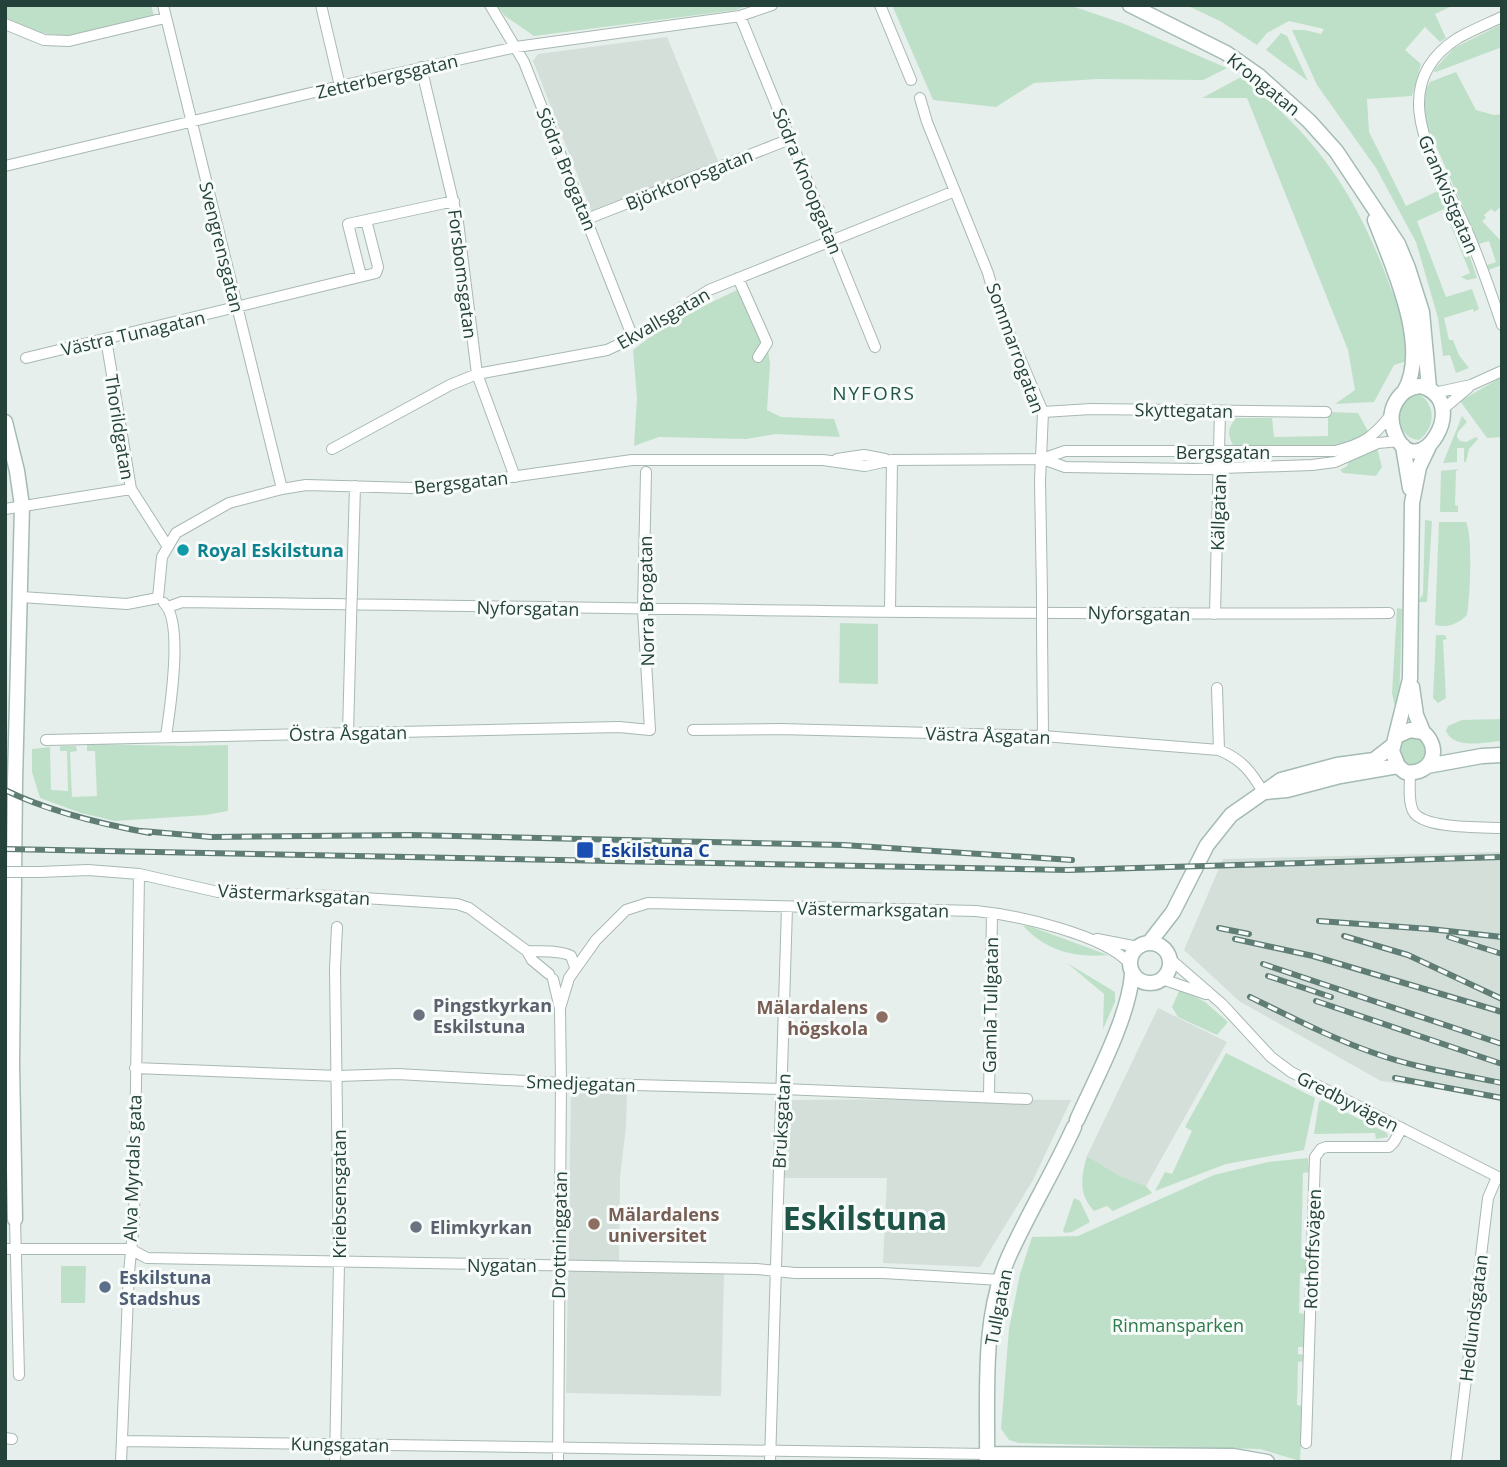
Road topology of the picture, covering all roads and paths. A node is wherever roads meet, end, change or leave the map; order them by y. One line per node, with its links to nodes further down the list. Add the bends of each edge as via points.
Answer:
1 (163, 5): 9 (street, Svengrensgatan)
2 (321, 5): 14 (street)
3 (490, 5): 11 (street, Södra Brogatan)
4 (772, 5): 7 (street, Zetterbergsgatan)
5 (880, 5): 13 (street)
6 (1130, 5): 20 (street, Krongatan, via 1226,53 1259,76 1336,151)
7 (740, 16): 11 (street, Zetterbergsgatan); 17 (street, Södra Knoopgatan)
8 (1502, 17): 28 (street, Grankvistgatan, via 1444,49 1426,72 1418,102 1422,133 1465,227)
9 (165, 18): 10 (street, via 69,41 44,40); 16 (street, Svengrensgatan)
10 (5, 24)
11 (516, 47): 12 (street, Zetterbergsgatan); 22 (street, Södra Brogatan)
12 (421, 68): 14 (street, Zetterbergsgatan); 21 (street, Forsbomsgatan)
13 (911, 80)
14 (340, 86): 16 (street, Zetterbergsgatan)
15 (920, 98): 19 (street, Sommarrogatan)
16 (191, 122): 18 (street, Zetterbergsgatan); 27 (street, Svengrensgatan)
17 (790, 139): 22 (street, Björktorpsgatan); 24 (street, Södra Knoopgatan)
18 (5, 166)
19 (955, 191): 24 (street, Ekvallsgatan); 41 (street, Sommarrogatan)
20 (1368, 199): 37 (street, Krongatan, via 1410,329 1413,367); 38 (street, Krongatan, via 1398,244 1416,290)
21 (454, 201): 23 (street); 35 (street, Forsbomsgatan)
22 (587, 219): 30 (street, Södra Brogatan)
23 (366, 220): 25 (street, via 378,267 376,273); 25 (street, via 348,224)
24 (832, 241): 26 (street, Ekvallsgatan); 31 (street, Södra Knoopgatan)
25 (361, 276): 27 (street, Västra Tunagatan)
26 (738, 278): 30 (street, Ekvallsgatan, via 696,296); 32 (street, via 767,343)
27 (237, 308): 29 (street, Västra Tunagatan); 56 (street, Svengrensgatan)
28 (1502, 325)
29 (106, 338): 33 (street, Västra Tunagatan); 55 (street, Thorildgatan)
30 (633, 338): 35 (street, Ekvallsgatan, via 598,352)
31 (875, 347)
32 (758, 357)
33 (26, 358)
34 (1502, 371): 36 (street)
35 (477, 374): 47 (street, Ekvallsgatan); 53 (street, Forsbomsgatan)
36 (1471, 385): 38 (street); 40 (street)
37 (1404, 391): 38 (street, via 1420,386); 43 (street)
38 (1431, 391): 40 (street)
39 (1220, 411): 41 (street, Skyttegatan); 42 (street, Skyttegatan); 48 (street, Källgatan)
40 (1441, 411): 46 (street, via 1440,429)
41 (1043, 412): 49 (street, Sommarrogatan)
42 (1326, 412)
43 (1391, 415): 45 (street); 48 (street, Bergsgatan, via 1374,436 1335,451)
44 (5, 422): 58 (street)
45 (1401, 443): 46 (street, via 1415,450); 51 (street, Bergsgatan, via 1378,443 1335,462); 57 (street)
46 (1429, 446): 57 (street, via 1419,467)
47 (332, 449)
48 (1219, 453): 49 (street, Bergsgatan, via 1065,451); 51 (street, Källgatan)
49 (1042, 459): 50 (street, Bergsgatan); 51 (street, Bergsgatan, via 1065,467); 75 (street, Sommarrogatan, bridge)
50 (892, 460): 53 (street, Bergsgatan, via 864,455 823,460 632,460); 65 (street)
51 (1220, 468): 67 (street, Källgatan)
52 (646, 472): 64 (street, Norra Brogatan)
53 (515, 477): 54 (street, Bergsgatan, via 411,488)
54 (355, 486): 56 (street, Bergsgatan); 73 (street, bridge)
55 (131, 489): 58 (street); 60 (street, Thorildgatan)
56 (282, 489): 60 (street, Bergsgatan, via 229,503 176,533)
57 (1412, 503): 68 (street)
58 (22, 506): 59 (street); 61 (street)
59 (5, 509)
60 (168, 547): 62 (street, via 162,557)
61 (21, 597): 62 (street, via 127,604); 107 (street)
62 (158, 598): 63 (street)
63 (168, 607): 64 (street, Nyforsgatan, via 182,602); 74 (street, via 174,685)
64 (643, 610): 65 (street, Nyforsgatan); 70 (street, Norra Brogatan)
65 (890, 611): 67 (street, Nyforsgatan)
66 (1389, 613): 67 (street, Nyforsgatan)
67 (1215, 614)
68 (1410, 679): 72 (street); 77 (street)
69 (1217, 688): 79 (street)
70 (650, 730): 73 (street, Östra Åsgatan)
71 (693, 730): 75 (street, Västra Åsgatan)
72 (1423, 732): 77 (street, via 1410,730); 78 (street)
73 (348, 733): 74 (street, Östra Åsgatan)
74 (166, 736): 76 (street, Östra Åsgatan)
75 (1043, 736): 79 (street, Västra Åsgatan)
76 (46, 740)
77 (1395, 741): 83 (street, via 1392,755); 84 (street, via 1374,760 1307,772)
78 (1434, 749): 81 (street); 82 (street)
79 (1219, 750): 84 (street, Västra Åsgatan, via 1241,761)
80 (1502, 755): 81 (street)
81 (1482, 756): 82 (street)
82 (1427, 766): 83 (street, via 1416,772)
83 (1404, 769): 84 (street); 85 (street, via 1412,809 1418,817 1436,824)
84 (1263, 792): 89 (street, via 1219,828)
85 (1502, 828)
86 (5, 872): 87 (street, Västermarksgatan, bridge)
87 (139, 874): 95 (street, Västermarksgatan, via 218,892 457,904); 108 (street, Alva Myrdals gata)
88 (787, 907): 90 (street, Västermarksgatan); 93 (street, Västermarksgatan, via 648,904 626,910); 111 (street, Bruksgatan)
89 (1173, 912): 94 (street); 98 (street)
90 (992, 913): 92 (street, Västermarksgatan); 112 (street, Gamla Tullgatan)
91 (337, 927): 109 (street, Kriebsensgatan)
92 (1076, 934): 94 (street, Västermarksgatan); 100 (street, Västermarksgatan, via 1119,953)
93 (596, 940): 97 (street, Västermarksgatan); 99 (street, Västermarksgatan)
94 (1144, 945): 98 (street, via 1159,945); 100 (street, via 1131,955)
95 (527, 951): 96 (street); 101 (street, Västermarksgatan)
96 (553, 953): 97 (street); 101 (street, via 546,963)
97 (568, 953): 99 (street)
98 (1168, 956): 103 (street, via 1168,972); 104 (street, Gredbyvägen)
99 (575, 967): 102 (street)
100 (1131, 969): 103 (street, via 1142,982); 106 (street, Tullgatan, via 1131,989)
101 (551, 976): 102 (street, via 561,981); 105 (street, Drottninggatan)
102 (569, 978): 105 (street, Drottninggatan)
103 (1157, 981): 104 (street, Gredbyvägen); 106 (street, Tullgatan, via 1139,994)
104 (1213, 997): 114 (street, Gredbyvägen, via 1280,1065)
105 (560, 1008): 110 (street, Drottninggatan)
106 (1109, 1049): 122 (street, Tullgatan)
107 (9, 1065): 116 (street)
108 (135, 1068): 109 (street, Smedjegatan); 118 (street, Alva Myrdals gata)
109 (338, 1076): 110 (street, Smedjegatan, via 397,1074); 119 (street, Kriebsensgatan)
110 (561, 1083): 111 (street, Smedjegatan); 120 (street, Drottninggatan)
111 (783, 1088): 112 (street, Smedjegatan); 121 (street, Bruksgatan)
112 (989, 1097): 113 (street, Smedjegatan)
113 (1027, 1099)
114 (1402, 1128): 115 (street, Gredbyvägen); 125 (street, Rothoffsvägen, via 1389,1147 1326,1147 1315,1157)
115 (1500, 1178): 134 (street, Hedlundsgatan, via 1488,1198)
116 (15, 1219): 117 (street)
117 (10, 1249): 118 (street, Nygatan); 123 (street, via 15,1266)
118 (130, 1250): 119 (street, Nygatan, via 147,1258); 130 (street, Alva Myrdals gata)
119 (339, 1263): 120 (street, Nygatan); 126 (street, Kriebsensgatan)
120 (559, 1264): 121 (street, Nygatan); 127 (street, Drottninggatan)
121 (775, 1271): 122 (street, Nygatan); 128 (street, Bruksgatan)
122 (1001, 1280): 129 (street, Tullgatan, via 989,1355)
123 (19, 1375)
124 (126, 1441): 126 (street, Kungsgatan)
125 (1306, 1443)
126 (335, 1444): 127 (street, Kungsgatan); 131 (street, Kriebsensgatan)
127 (558, 1448): 128 (street, Kungsgatan); 132 (street, Drottninggatan)
128 (770, 1457): 129 (street, Kungsgatan)
129 (987, 1458): 133 (street, Kungsgatan, via 1233,1457)
130 (121, 1462)
131 (335, 1462)
132 (558, 1462)
133 (1267, 1462)
134 (1456, 1462)

